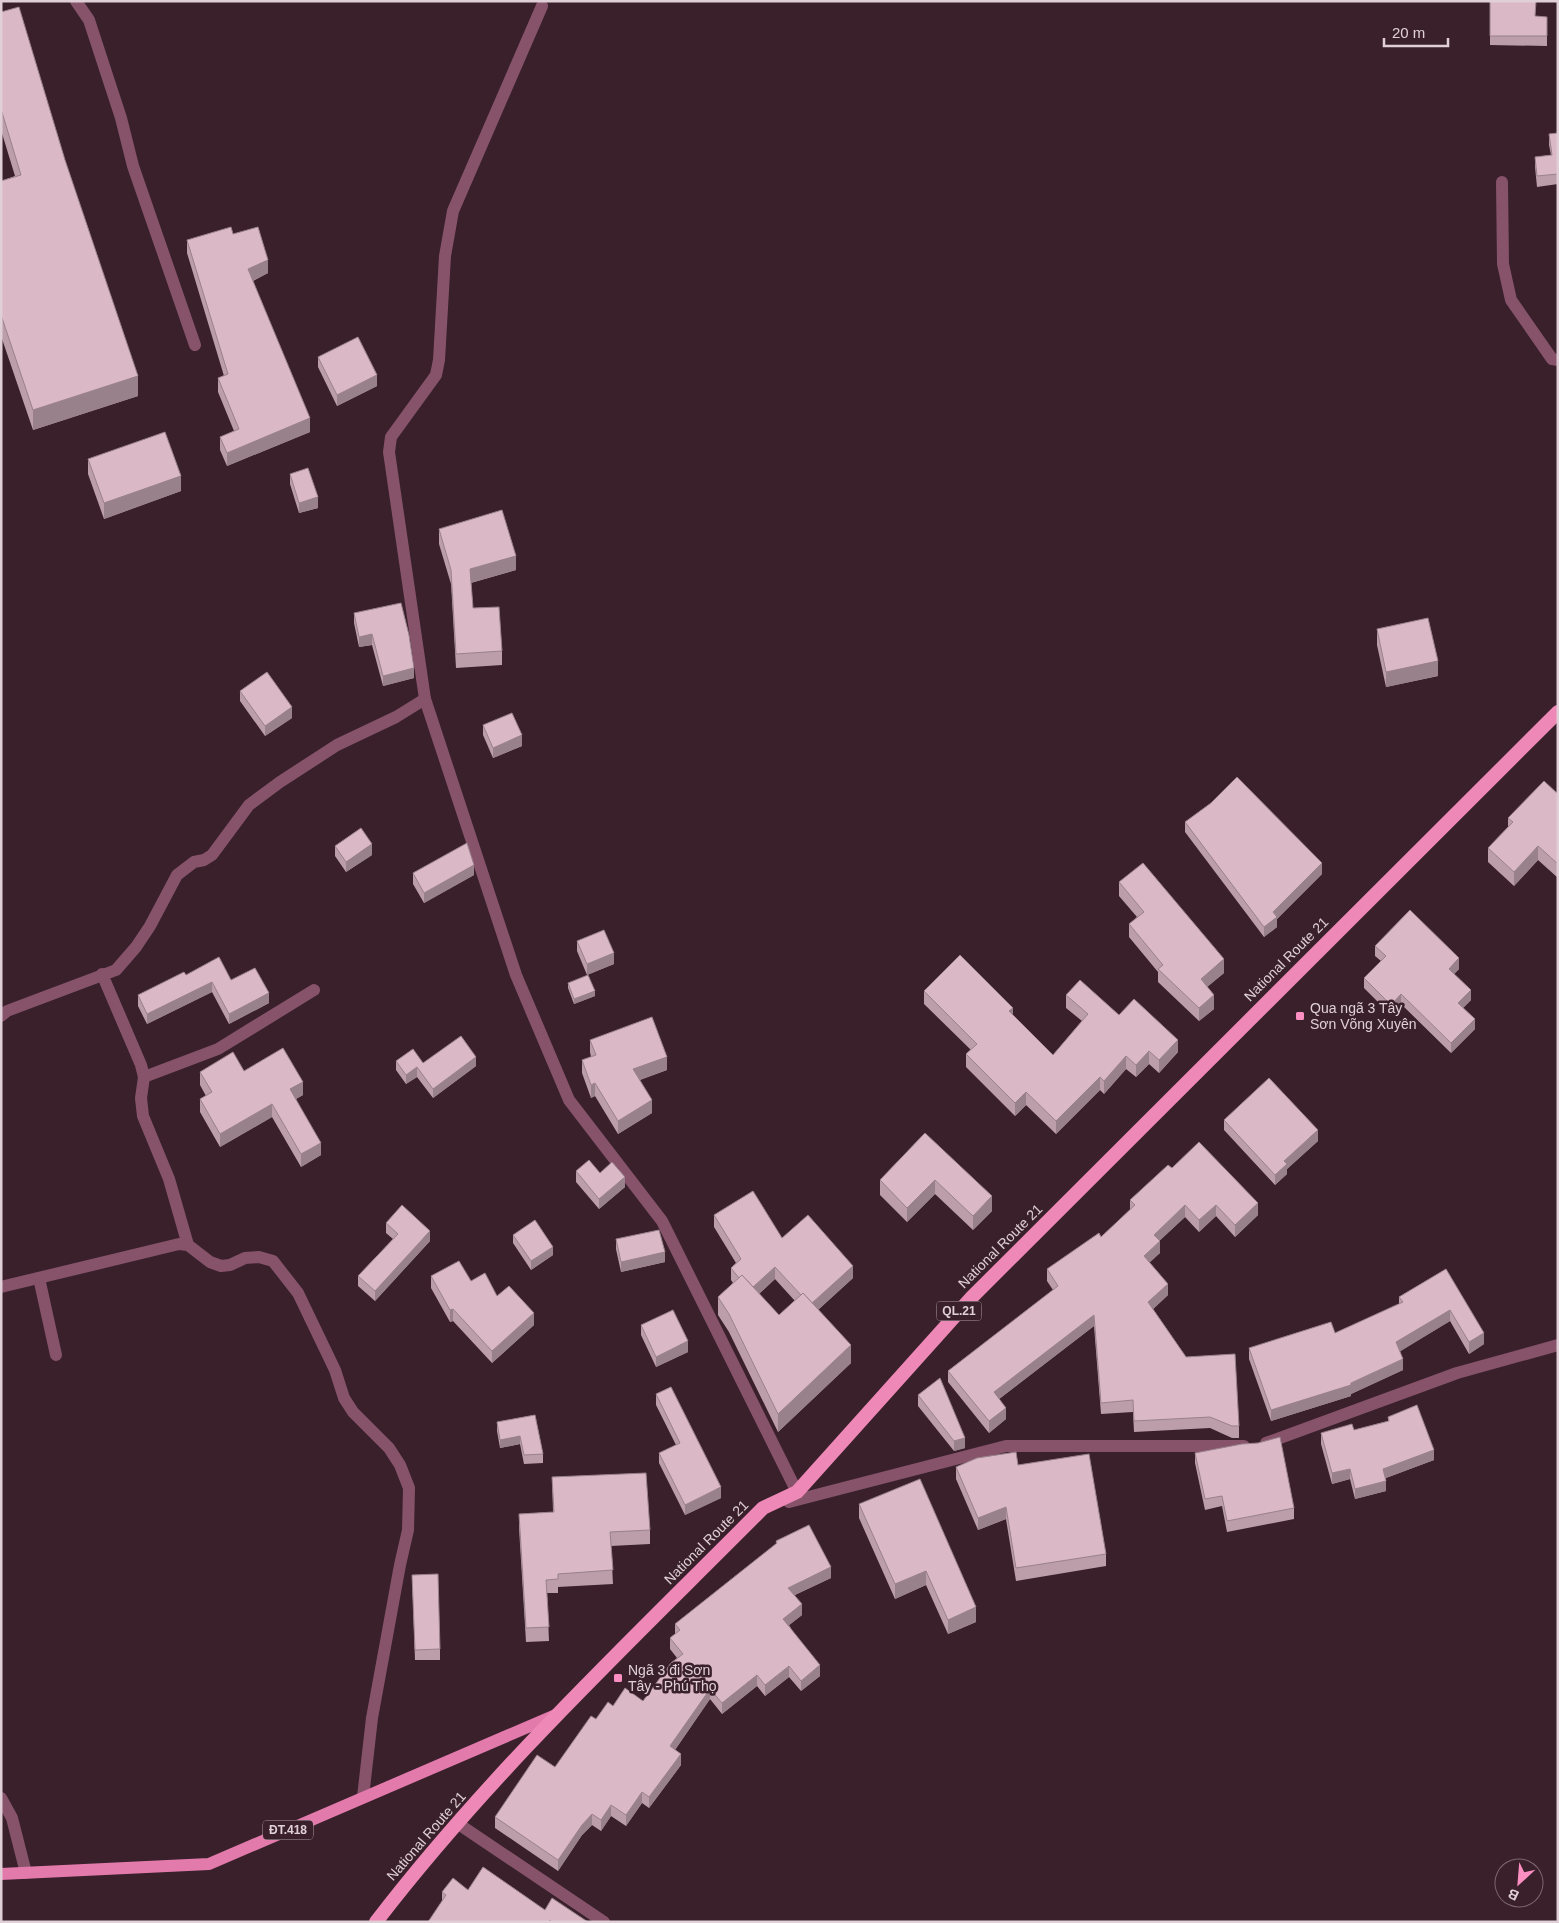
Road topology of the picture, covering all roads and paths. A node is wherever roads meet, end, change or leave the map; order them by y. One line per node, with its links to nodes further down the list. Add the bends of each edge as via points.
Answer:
1 (76, 1): 4 (street, via 89,20 133,166)
2 (542, 6): 6 (street, via 453,211 445,256 436,375 391,437 389,452)
3 (1502, 182): 5 (street, via 1503,264 1512,300 1552,359)
4 (195, 345)
5 (1558, 360)
6 (426, 699): 8 (street, via 337,745 249,805 212,854 176,875 136,947 116,970); 17 (street, via 516,975 569,1100 662,1221)
7 (1558, 712): 17 (highway, National Route 21 / QL.21, via 972,1297)
8 (102, 974): 10 (street); 11 (street)
9 (314, 990): 11 (street, via 218,1049)
10 (1, 1016)
11 (144, 1077): 12 (street, via 142,1116 169,1180)
12 (188, 1246): 13 (street, via 179,1244); 21 (street, via 221,1266 245,1258 273,1261 298,1294 344,1398 353,1412 389,1448 400,1465 408,1488 408,1530 372,1718)
13 (39, 1278): 14 (street); 16 (street)
14 (1, 1287)
15 (1558, 1345): 18 (street, via 1457,1373 1256,1446 1006,1446)
16 (56, 1355)
17 (797, 1492): 18 (highway, National Route 21 / QL.21)
18 (763, 1508): 19 (highway, National Route 21 / QL.21)
19 (559, 1714): 21 (main road, ĐT.418); 22 (highway, National Route 21 / QL.21)
20 (1, 1798): 23 (street, via 12,1818)
21 (363, 1798): 23 (main road, ĐT.418, via 209,1864)
22 (457, 1823): 25 (highway, National Route 21 / QL.21); 26 (street)
23 (26, 1873): 24 (main road, ĐT.418)
24 (1, 1874)
25 (376, 1922)
26 (604, 1922)

